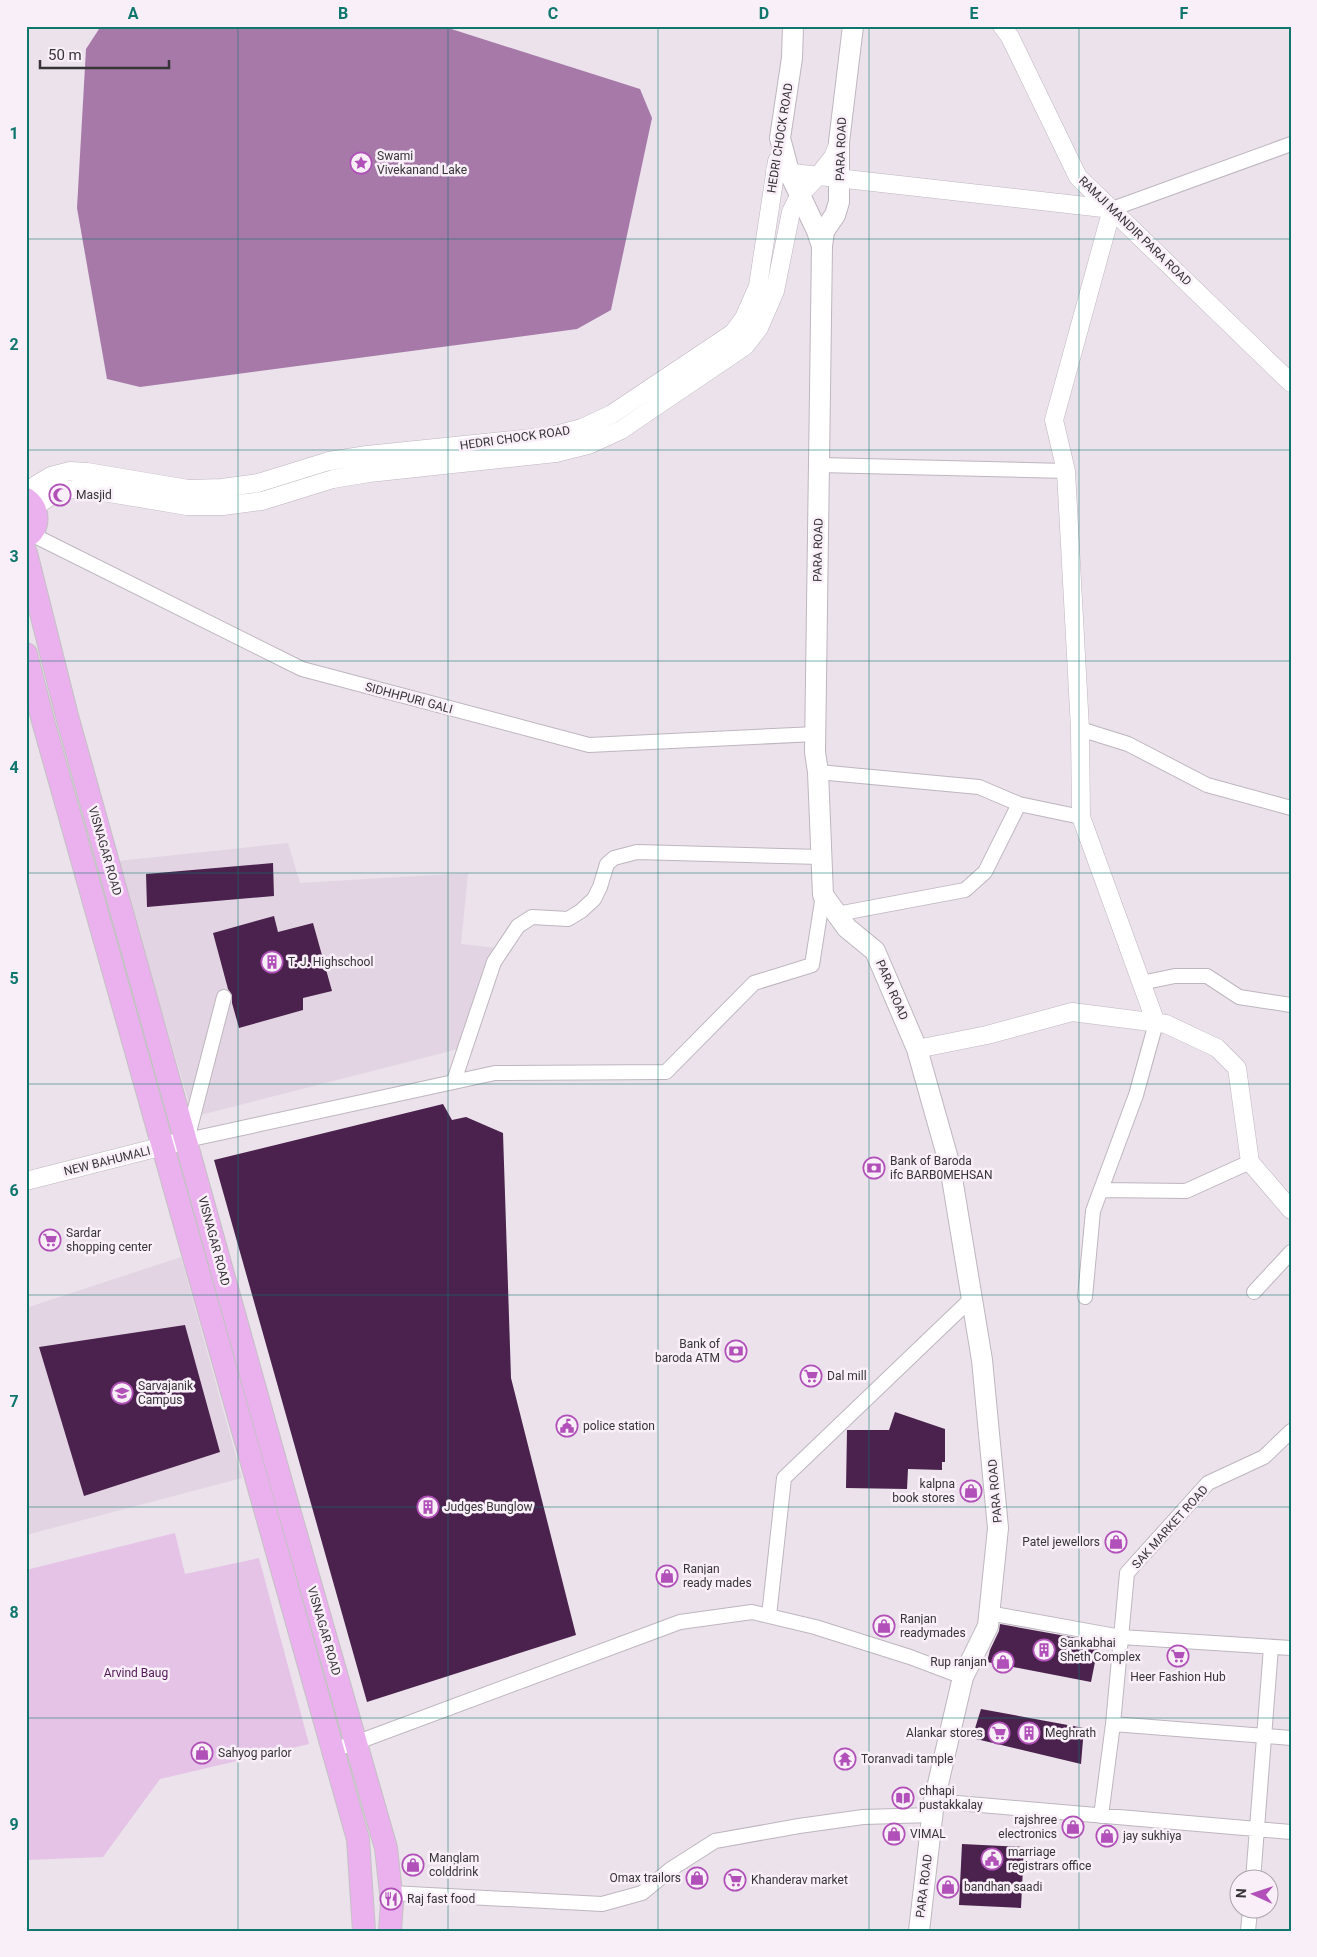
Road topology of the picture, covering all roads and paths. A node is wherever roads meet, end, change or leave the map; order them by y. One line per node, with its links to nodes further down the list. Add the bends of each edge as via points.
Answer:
1 (793, 26): 6 (main road, HEDRI CHOCK ROAD, via 792,58 780,138)
2 (853, 26): 4 (main road, PARA ROAD)
3 (1002, 26): 10 (street, RAMJI MANDIR PARA ROAD, via 1078,177)
4 (839, 142): 7 (street, HEDRI CHOCK ROAD, via 833,157); 8 (main road, PARA ROAD)
5 (1291, 144): 10 (street)
6 (782, 172): 7 (street); 9 (main road); 15 (street, HEDRI CHOCK ROAD, via 758,286 744,318 733,333 612,414 582,428 552,436 329,461 258,483 222,488 188,489 70,472 51,476 36,485)
7 (818, 176): 8 (street); 9 (street, HEDRI CHOCK ROAD)
8 (840, 179): 10 (street); 11 (main road, PARA ROAD, via 839,202 835,216 824,231)
9 (799, 196): 11 (main road); 15 (street, HEDRI CHOCK ROAD, via 791,212 775,292 759,328 745,346 621,430 588,445 556,453 333,479 262,501 223,506 187,506 69,488)
10 (1112, 209): 12 (street, RAMJI MANDIR PARA ROAD); 14 (street, via 1054,420)
11 (822, 246): 13 (main road, PARA ROAD)
12 (1291, 383)
13 (819, 465): 14 (street); 19 (main road, PARA ROAD)
14 (1066, 471): 18 (street)
15 (29, 501): 16 (main road, via 37,522)
16 (28, 541): 19 (street, SIDHHPURI GALI, via 302,669 589,746); 33 (main road, VISNAGAR ROAD, via 67,716)
17 (26, 654): 34 (main road, VISNAGAR ROAD)
18 (1080, 729): 22 (street, via 1128,744 1207,785); 23 (street)
19 (816, 734): 20 (main road, PARA ROAD)
20 (818, 772): 21 (street, via 979,787); 24 (main road, PARA ROAD)
21 (1019, 804): 23 (street); 26 (street, via 985,872 965,890)
22 (1291, 808)
23 (1081, 817): 27 (street)
24 (821, 858): 25 (main road, PARA ROAD); 32 (street, via 637,852 614,858 607,864 594,899 581,911 568,919 532,917 518,926 494,962)
25 (823, 895): 26 (main road, PARA ROAD); 32 (street, via 812,965 754,983 666,1072 495,1072)
26 (837, 914): 31 (main road, PARA ROAD, via 847,928 875,951)
27 (1141, 983): 29 (street, via 1175,976 1207,976 1239,996); 30 (street)
28 (224, 997): 33 (street)
29 (1291, 1005)
30 (1156, 1022): 31 (street, via 1072,1012 987,1035); 35 (street, via 1217,1048 1237,1068); 37 (street, via 1136,1095)
31 (917, 1049): 42 (main road, PARA ROAD, via 950,1166)
32 (454, 1081): 33 (street)
33 (186, 1140): 34 (street, NEW BAHUMALI); 53 (main road, VISNAGAR ROAD)
34 (162, 1147): 36 (street, NEW BAHUMALI); 54 (main road, VISNAGAR ROAD)
35 (1250, 1162): 37 (street, via 1186,1191); 38 (street)
36 (26, 1181)
37 (1101, 1190): 41 (street, via 1093,1210)
38 (1291, 1210)
39 (1291, 1252): 40 (street)
40 (1254, 1292)
41 (1084, 1297)
42 (972, 1298): 44 (main road, PARA ROAD, via 982,1360 998,1528); 45 (street, via 784,1478)
43 (1291, 1431): 46 (street, SAK MARKET ROAD, via 1264,1457 1208,1483 1128,1573)
44 (989, 1613): 46 (street); 49 (main road, PARA ROAD, via 988,1626)
45 (769, 1616): 49 (street, via 910,1657); 53 (street, via 752,1612 680,1622)
46 (1121, 1637): 47 (street); 50 (street, SAK MARKET ROAD)
47 (1272, 1647): 48 (street); 51 (street)
48 (1291, 1648)
49 (963, 1678): 55 (main road, PARA ROAD)
50 (1113, 1724): 51 (street); 56 (street, SAK MARKET ROAD)
51 (1265, 1736): 52 (street); 57 (street)
52 (1291, 1738)
53 (355, 1743): 54 (street); 60 (main road, VISNAGAR ROAD, via 386,1848)
54 (332, 1750): 61 (main road, VISNAGAR ROAD, via 358,1839)
55 (933, 1808): 56 (street); 60 (street, via 714,1841 642,1893 602,1904); 63 (main road, PARA ROAD)
56 (1100, 1816): 57 (street)
57 (1257, 1829): 58 (street); 59 (street)
58 (1291, 1832)
59 (1254, 1870)
60 (391, 1893): 62 (main road, VISNAGAR ROAD)
61 (364, 1931)
62 (390, 1931)
63 (918, 1931)

